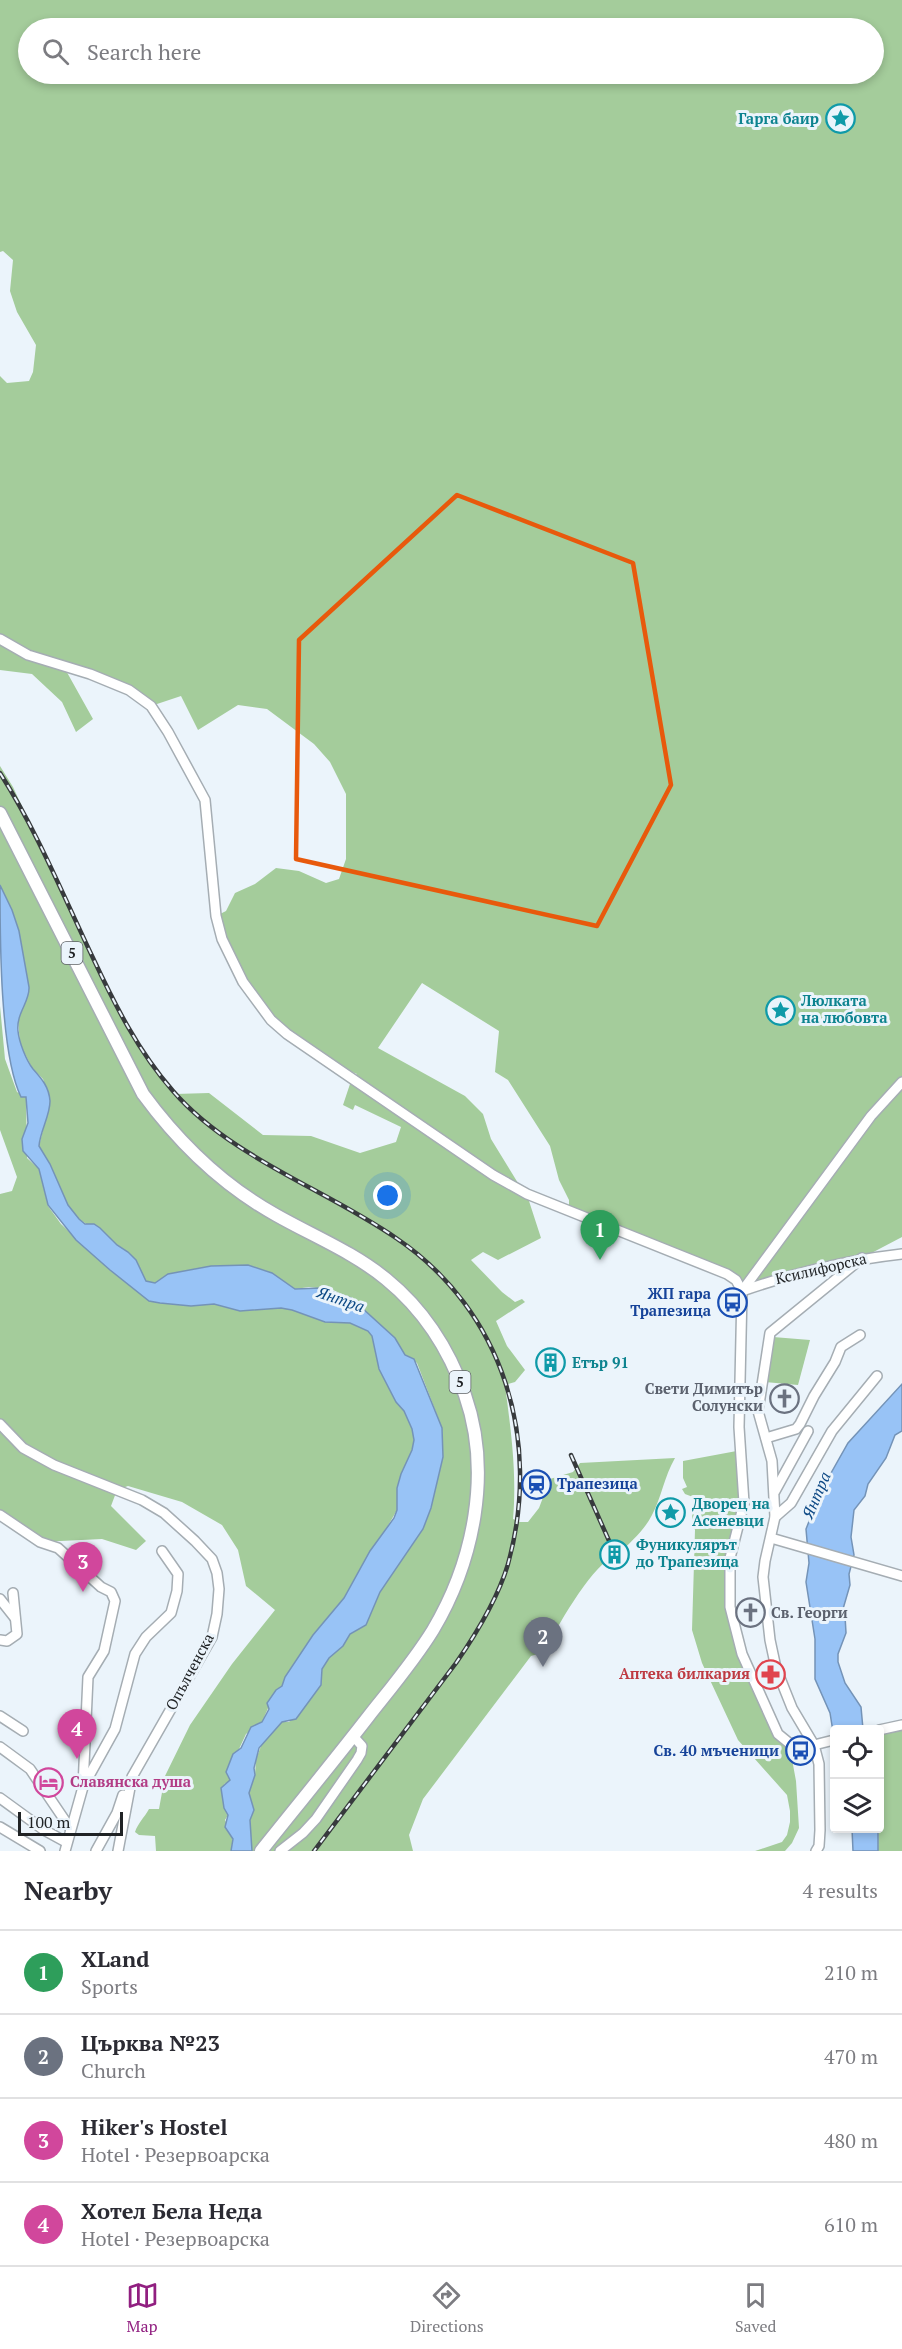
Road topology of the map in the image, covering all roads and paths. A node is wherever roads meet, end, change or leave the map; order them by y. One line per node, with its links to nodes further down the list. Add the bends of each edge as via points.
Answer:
1 (0, 639): 6 (street, via 28,655 129,690 151,706 205,800 216,916 222,939 243,982 271,1020 493,1175 527,1194 727,1274)
2 (0, 813): 26 (main road, 5, via 143,1094 166,1125 223,1180 273,1214 351,1255 385,1278 414,1305 438,1336 457,1373 470,1409 478,1474 467,1552 432,1631)
3 (902, 1082): 6 (street, via 871,1116)
4 (902, 1254): 5 (street, Ксилифорска)
5 (862, 1258): 6 (street, Ксилифорска); 11 (street, via 770,1333 758,1412)
6 (742, 1291): 28 (street, via 739,1426 744,1503 730,1558 730,1607 742,1654 778,1734 794,1744)
7 (860, 1335): 11 (street, via 841,1347 796,1429)
8 (877, 1376): 14 (street, via 832,1431 791,1503)
9 (0, 1424): 30 (street, Опълченска, via 23,1448 54,1465 142,1500 164,1514 212,1559 219,1589 212,1637)
10 (808, 1431): 12 (street)
11 (766, 1438): 12 (street)
12 (775, 1491): 14 (street)
13 (0, 1515): 31 (street, via 40,1542 58,1548 111,1592 115,1601 104,1652 88,1677)
14 (775, 1517): 15 (street)
15 (771, 1538): 17 (street); 28 (street, via 763,1577 776,1668 792,1708)
16 (162, 1551): 31 (street, via 178,1574 171,1613 135,1654 116,1729)
17 (902, 1576)
18 (13, 1593): 20 (street)
19 (0, 1599): 20 (street)
20 (15, 1618): 21 (street, via 17,1634 7,1641)
21 (0, 1640)
22 (0, 1716): 25 (street)
23 (902, 1725): 24 (street)
24 (884, 1728)
25 (24, 1731)
26 (353, 1736): 39 (main road, 5); 40 (street, via 360,1741 361,1753 316,1819)
27 (830, 1741): 28 (street)
28 (819, 1744): 41 (street, via 820,1830)
29 (0, 1747): 34 (street, via 30,1768)
30 (132, 1777): 37 (street); 38 (street, Опълченска)
31 (83, 1787): 34 (street)
32 (0, 1798): 35 (street)
33 (0, 1827): 36 (street)
34 (70, 1828): 35 (street)
35 (65, 1847)
36 (40, 1851)
37 (96, 1851)
38 (118, 1851)
39 (261, 1851)
40 (279, 1851)
41 (816, 1851)

